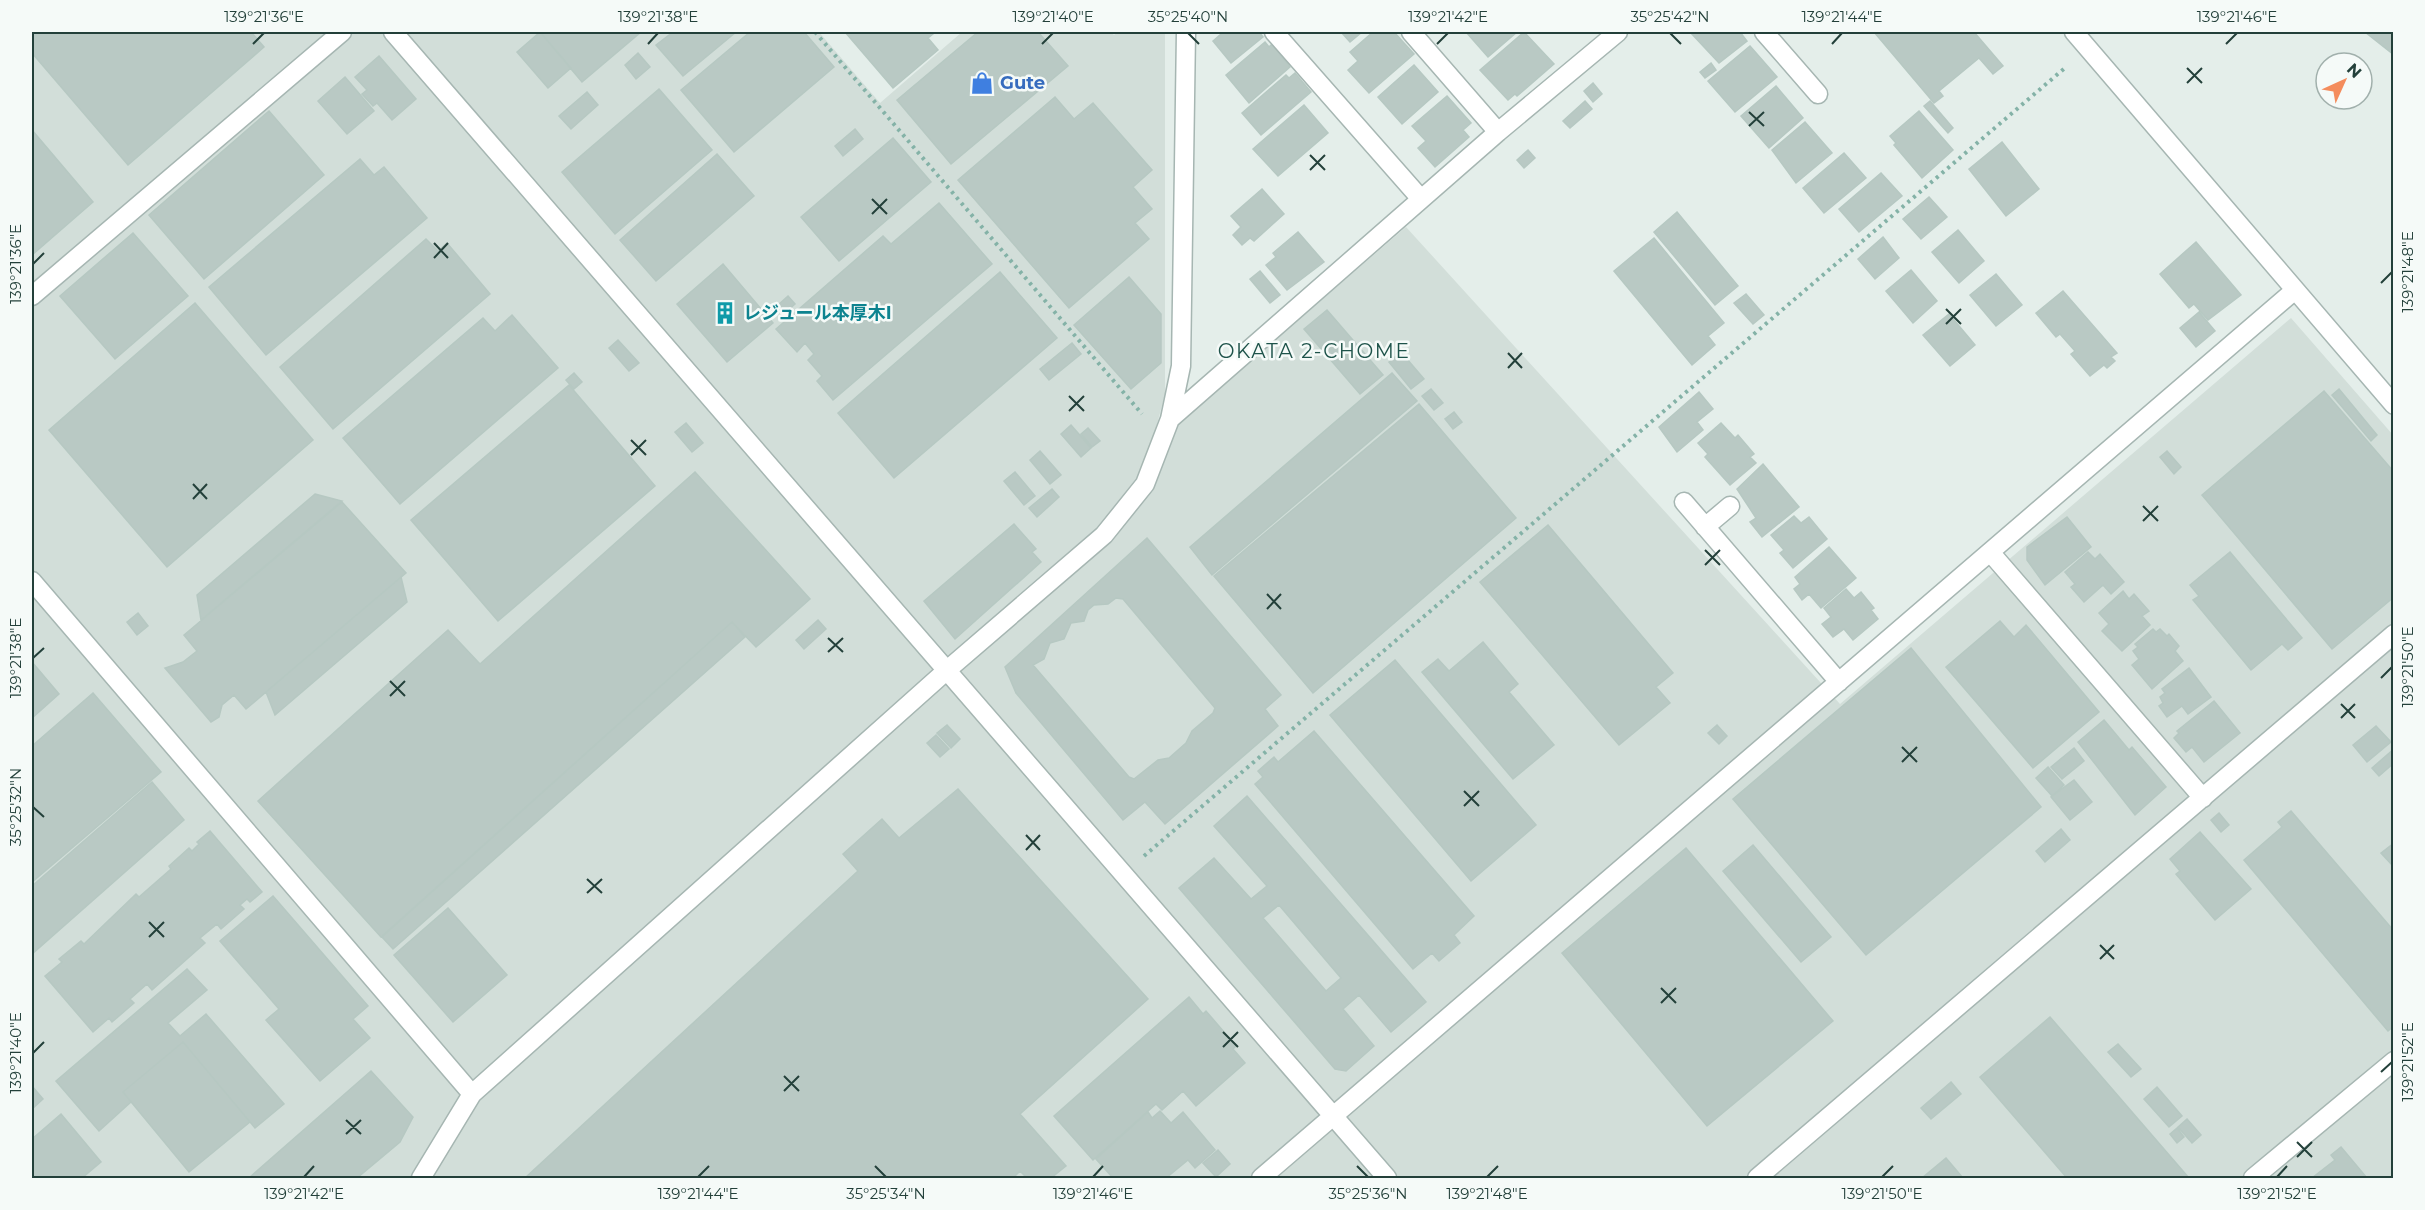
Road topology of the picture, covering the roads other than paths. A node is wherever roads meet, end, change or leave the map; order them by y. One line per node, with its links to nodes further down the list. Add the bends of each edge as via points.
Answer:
1 (342, 32): 13 (street)
2 (393, 32): 22 (street)
3 (1186, 32): 15 (street, via 1181,366)
4 (1274, 32): 11 (street)
5 (1411, 32): 10 (street)
6 (1618, 32): 10 (street)
7 (1764, 32): 9 (street)
8 (2074, 32): 12 (street)
9 (1818, 94)
10 (1498, 132): 11 (street)
11 (1420, 200): 15 (street)
12 (2295, 290): 14 (street); 19 (street)
13 (32, 296)
14 (2394, 405)
15 (1170, 419): 22 (street, via 1144,484 1104,535)
16 (1684, 502): 18 (street)
17 (1730, 506): 18 (street)
18 (1705, 526): 23 (street)
19 (1990, 552): 23 (street); 24 (street)
20 (32, 581): 26 (street)
21 (2394, 634): 24 (street)
22 (946, 671): 26 (street); 27 (street)
23 (1839, 682): 27 (street)
24 (2203, 798): 32 (street)
25 (2394, 1061): 28 (street)
26 (472, 1094): 29 (street)
27 (1334, 1116): 30 (street); 31 (street)
28 (2257, 1177)
29 (421, 1179)
30 (1261, 1179)
31 (1387, 1179)
32 (1757, 1179)

